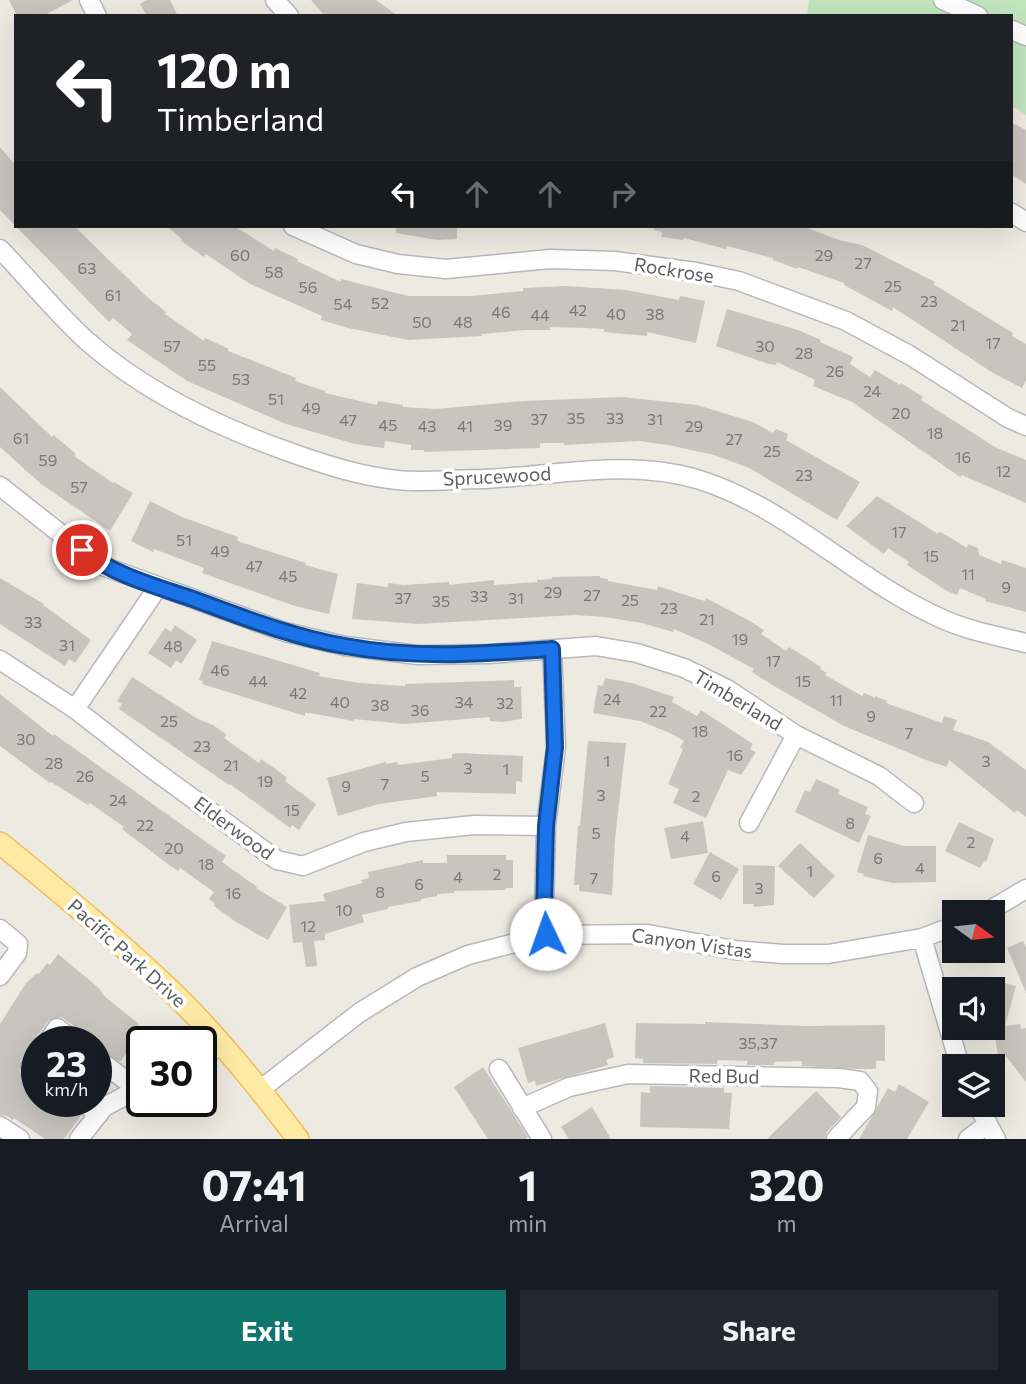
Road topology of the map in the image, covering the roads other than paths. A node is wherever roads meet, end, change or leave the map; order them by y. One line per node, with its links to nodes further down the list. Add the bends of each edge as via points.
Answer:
1 (275, 0): 3 (street)
2 (943, 0): 4 (street)
3 (287, 14)
4 (974, 14)
5 (298, 228): 7 (street, Rockrose, via 356,254 398,264 446,269 550,259 615,261 739,281 846,321)
6 (0, 249): 10 (street, Sprucewood, via 85,340 127,373 192,413 264,443 341,470 398,480 602,469 657,471 700,480 757,504 939,618)
7 (1026, 426)
8 (0, 486): 9 (street, Timberland, via 100,565)
9 (158, 587): 11 (street, Timberland, via 285,632 345,646 418,655); 13 (street)
10 (1026, 643)
11 (552, 649): 14 (street, Timberland, via 596,646 684,668); 17 (street, via 555,747)
12 (0, 660): 13 (street, Elderwood)
13 (75, 709): 17 (street, Elderwood, via 277,860 303,866 363,842 406,832 474,825)
14 (796, 735): 15 (street, Timberland, via 879,776); 16 (street)
15 (914, 803)
16 (749, 823)
17 (546, 826): 23 (street)
18 (0, 843): 26 (main road, Pacific Park Drive, via 117,942)
19 (1026, 889): 20 (street)
20 (1005, 901)
21 (0, 929): 25 (street, via 18,944 17,953)
22 (942, 930): 24 (street, Canyon Vistas)
23 (546, 934): 24 (street, Canyon Vistas, via 648,934 783,954 828,954); 30 (street, Canyon Vistas, via 468,955 417,977 359,1013)
24 (922, 937): 28 (street)
25 (0, 976)
26 (220, 1042): 27 (street); 30 (main road, Pacific Park Drive)
27 (217, 1045)
28 (956, 1054)
29 (499, 1069): 31 (street)
30 (261, 1089): 37 (main road, Pacific Park Drive)
31 (522, 1108): 38 (street); 39 (street, Red Bud, via 569,1087 628,1074 860,1081 868,1091 866,1107)
32 (97, 1117): 36 (street)
33 (0, 1126): 35 (street)
34 (992, 1132): 40 (street)
35 (20, 1139)
36 (79, 1139)
37 (298, 1139)
38 (542, 1139)
39 (836, 1139)
40 (968, 1139)

